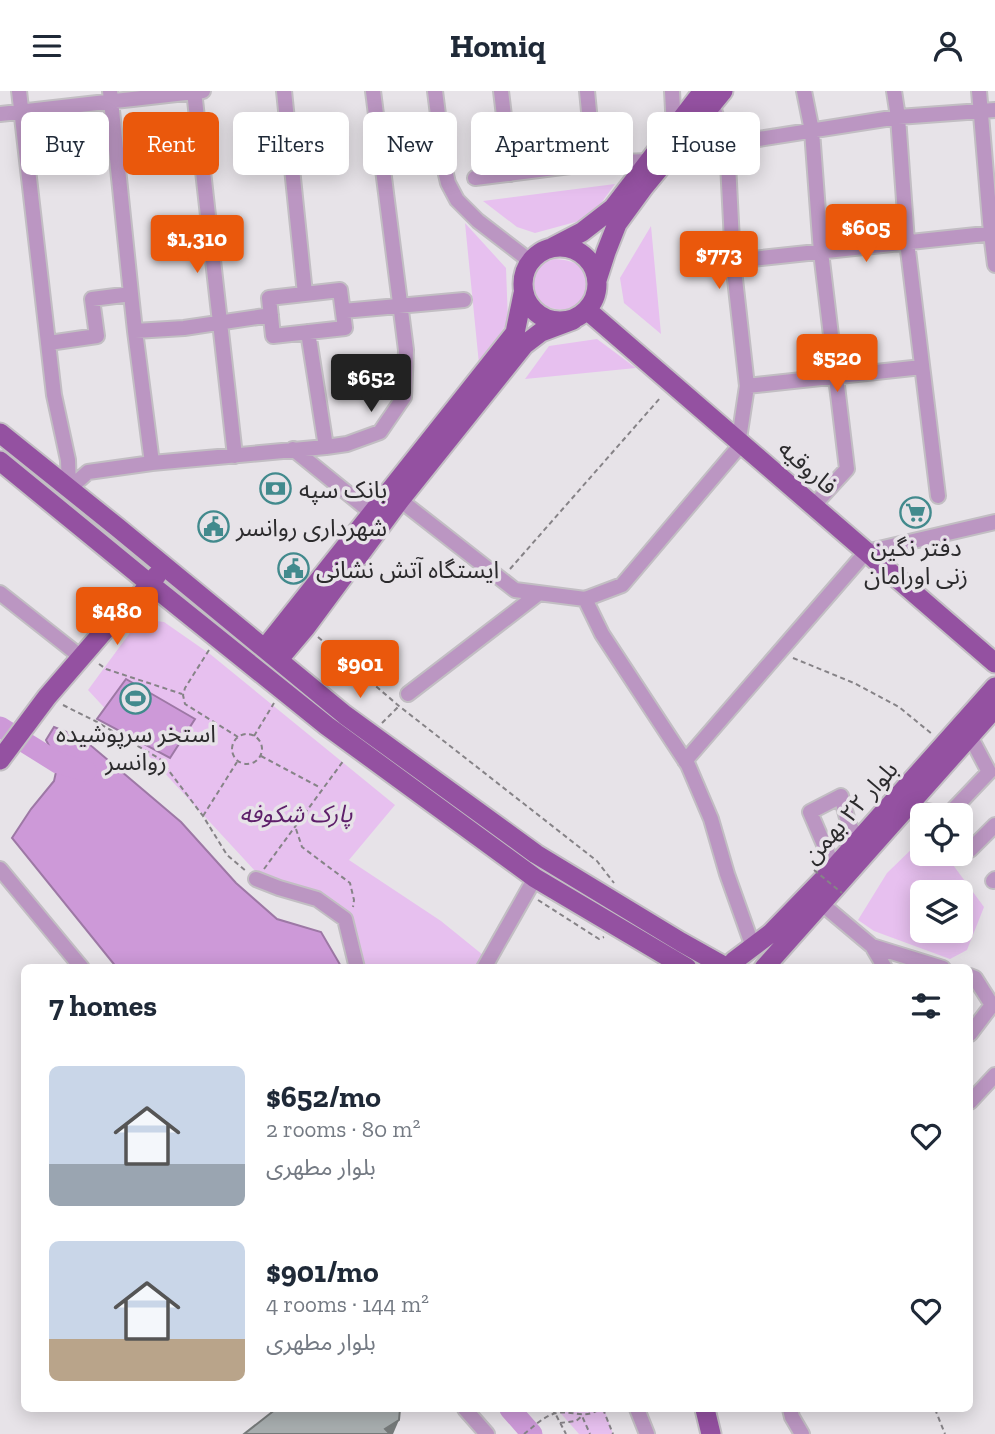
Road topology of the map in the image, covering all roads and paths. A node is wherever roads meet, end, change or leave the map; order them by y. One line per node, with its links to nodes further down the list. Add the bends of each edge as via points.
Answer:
1 (19, 91): 14 (street)
2 (197, 91): 12 (street); 44 (street)
3 (284, 91): 36 (street)
4 (373, 91): 40 (street)
5 (435, 91): 32 (street, via 445,170 457,200)
6 (501, 91): 16 (street)
7 (587, 91): 17 (street)
8 (672, 91): 18 (street)
9 (804, 91): 22 (street)
10 (894, 91): 21 (street)
11 (979, 91): 15 (street)
12 (110, 96): 14 (street); 38 (street)
13 (713, 96): 19 (main road); 35 (main road, via 617,224)
14 (22, 111): 20 (street); 47 (street)
15 (988, 111): 21 (street); 28 (street)
16 (503, 112)
17 (589, 112)
18 (673, 112)
19 (694, 112)
20 (0, 114)
21 (898, 117): 22 (street); 29 (street)
22 (812, 131): 23 (street); 31 (street)
23 (760, 139)
24 (647, 164): 30 (main road, via 612,208 582,232)
25 (501, 175): 27 (street)
26 (729, 175): 33 (street)
27 (475, 178)
28 (993, 233): 29 (street); 34 (street)
29 (907, 242): 31 (street); 48 (street)
30 (552, 247): 32 (main road); 35 (main road, via 577,250 594,268)
31 (821, 252): 33 (street); 49 (street)
32 (530, 261): 37 (main road, via 523,277)
33 (733, 261): 51 (street)
34 (995, 265)
35 (597, 280): 43 (main road, via 596,296)
36 (305, 294): 41 (street, via 340,290); 42 (street, via 269,298)
37 (523, 294): 43 (main road, via 542,318 557,323); 63 (main road, via 515,333)
38 (131, 295): 45 (street); 47 (street, via 92,299 97,336)
39 (464, 300): 40 (street)
40 (400, 305): 41 (street); 54 (street, via 406,350 404,397 380,432)
41 (343, 311): 46 (street, via 345,328)
42 (271, 315): 44 (street); 46 (street, via 273,336)
43 (580, 315): 50 (main road, فاروقیه); 61 (main road, via 524,345)
44 (219, 323): 45 (street); 56 (street)
45 (135, 331): 58 (street)
46 (308, 332): 54 (street)
47 (49, 343): 59 (street)
48 (922, 367): 49 (street); 60 (street)
49 (836, 376): 51 (street); 62 (street, via 847,469)
50 (673, 383): 53 (main road, فاروقیه); 67 (path)
51 (747, 386): 53 (street)
52 (0, 433): 59 (main road)
53 (741, 441): 62 (main road, فاروقیه); 71 (street, via 622,585)
54 (326, 447): 55 (street)
55 (293, 449): 56 (street); 63 (street)
56 (235, 456): 58 (street)
57 (0, 461): 68 (main road)
58 (152, 463): 59 (street, via 88,472)
59 (69, 489): 66 (main road)
60 (939, 496)
61 (400, 500): 67 (street); 72 (main road)
62 (814, 505): 65 (main road, فاروقیه)
63 (372, 513): 75 (main road)
64 (995, 522): 65 (street)
65 (866, 552): 74 (street); 77 (main road, فاروقیه)
66 (164, 566): 68 (main road); 75 (main road)
67 (500, 580): 70 (street, via 515,590)
68 (149, 583): 76 (main road); 79 (main road)
69 (0, 593): 76 (street)
70 (537, 594): 71 (street); 81 (street)
71 (585, 599): 93 (street, via 602,634)
72 (306, 627): 75 (main road); 81 (path)
73 (211, 646): 80 (path)
74 (780, 652): 88 (path, via 899,707); 93 (street)
75 (272, 654): 87 (main road)
76 (83, 655): 80 (path, via 106,669); 82 (main road)
77 (995, 663)
78 (995, 687): 88 (main road, بلوار ۲۲ بهمن)
79 (282, 690): 84 (path); 87 (main road, via 327,726)
80 (183, 695): 86 (path, via 185,704)
81 (403, 700): 87 (path); 108 (path, via 597,861 620,892)
82 (43, 702): 89 (main road); 96 (path, via 97,722 160,759)
83 (995, 708): 85 (main road, بلوار ۲۲ بهمن)
84 (254, 736): 86 (path); 90 (path, via 260,743)
85 (970, 736): 95 (main road, بلوار ۲۲ بهمن); 95 (street, via 989,772 950,813)
86 (238, 737): 92 (path, via 232,752)
87 (373, 743): 104 (main road); 108 (main road)
88 (944, 744): 99 (main road, بلوار ۲۲ بهمن)
89 (6, 752)
90 (260, 755): 92 (path, via 248,764); 94 (path)
91 (346, 758): 94 (path)
92 (238, 761): 96 (path)
93 (685, 761): 111 (street, via 711,819)
94 (323, 789): 98 (path)
95 (908, 807): 107 (main road, بلوار ۲۲ بهمن)
96 (203, 816): 105 (path, via 227,855)
97 (995, 825): 100 (street)
98 (296, 828): 105 (path); 109 (path, via 302,848 349,883 353,913)
99 (859, 839): 101 (main road, بلوار ۲۲ بهمن); 101 (street, via 849,825 841,796 810,812)
100 (973, 848)
101 (834, 868): 111 (main road, بلوار ۲۲ بهمن)
102 (0, 869): 112 (street)
103 (814, 870): 106 (path, bridge)
104 (536, 877): 114 (street); 115 (main road)
105 (256, 879): 109 (street, via 317,899)
106 (842, 893)
107 (822, 904): 110 (street); 118 (main road, بلوار ۲۲ بهمن)
108 (621, 905): 116 (main road)
109 (345, 919): 113 (street)
110 (872, 946): 119 (street); 120 (street)
111 (753, 947): 117 (main road, بلوار ۲۲ بهمن)
112 (79, 964)
113 (356, 964)
114 (486, 964)
115 (680, 964)
116 (729, 964)
117 (732, 964)
118 (768, 964)
119 (883, 964)
120 (930, 964)
121 (973, 977): 122 (street, via 992,1005)
122 (973, 1030)
123 (995, 1075): 124 (street)
124 (973, 1099)
125 (468, 1412): 136 (street)
126 (594, 1412): 134 (path)
127 (602, 1412): 140 (path)
128 (638, 1412): 141 (street)
129 (707, 1412): 142 (main road)
130 (791, 1412): 143 (street)
131 (936, 1412): 144 (path)
132 (555, 1413): 133 (path); 135 (path); 137 (path)
133 (563, 1413): 134 (path)
134 (582, 1416): 135 (path); 139 (path)
135 (561, 1423): 138 (path)
136 (487, 1434)
137 (524, 1434)
138 (566, 1434)
139 (590, 1434)
140 (613, 1434)
141 (647, 1434)
142 (711, 1434)
143 (802, 1434)
144 (945, 1434)

